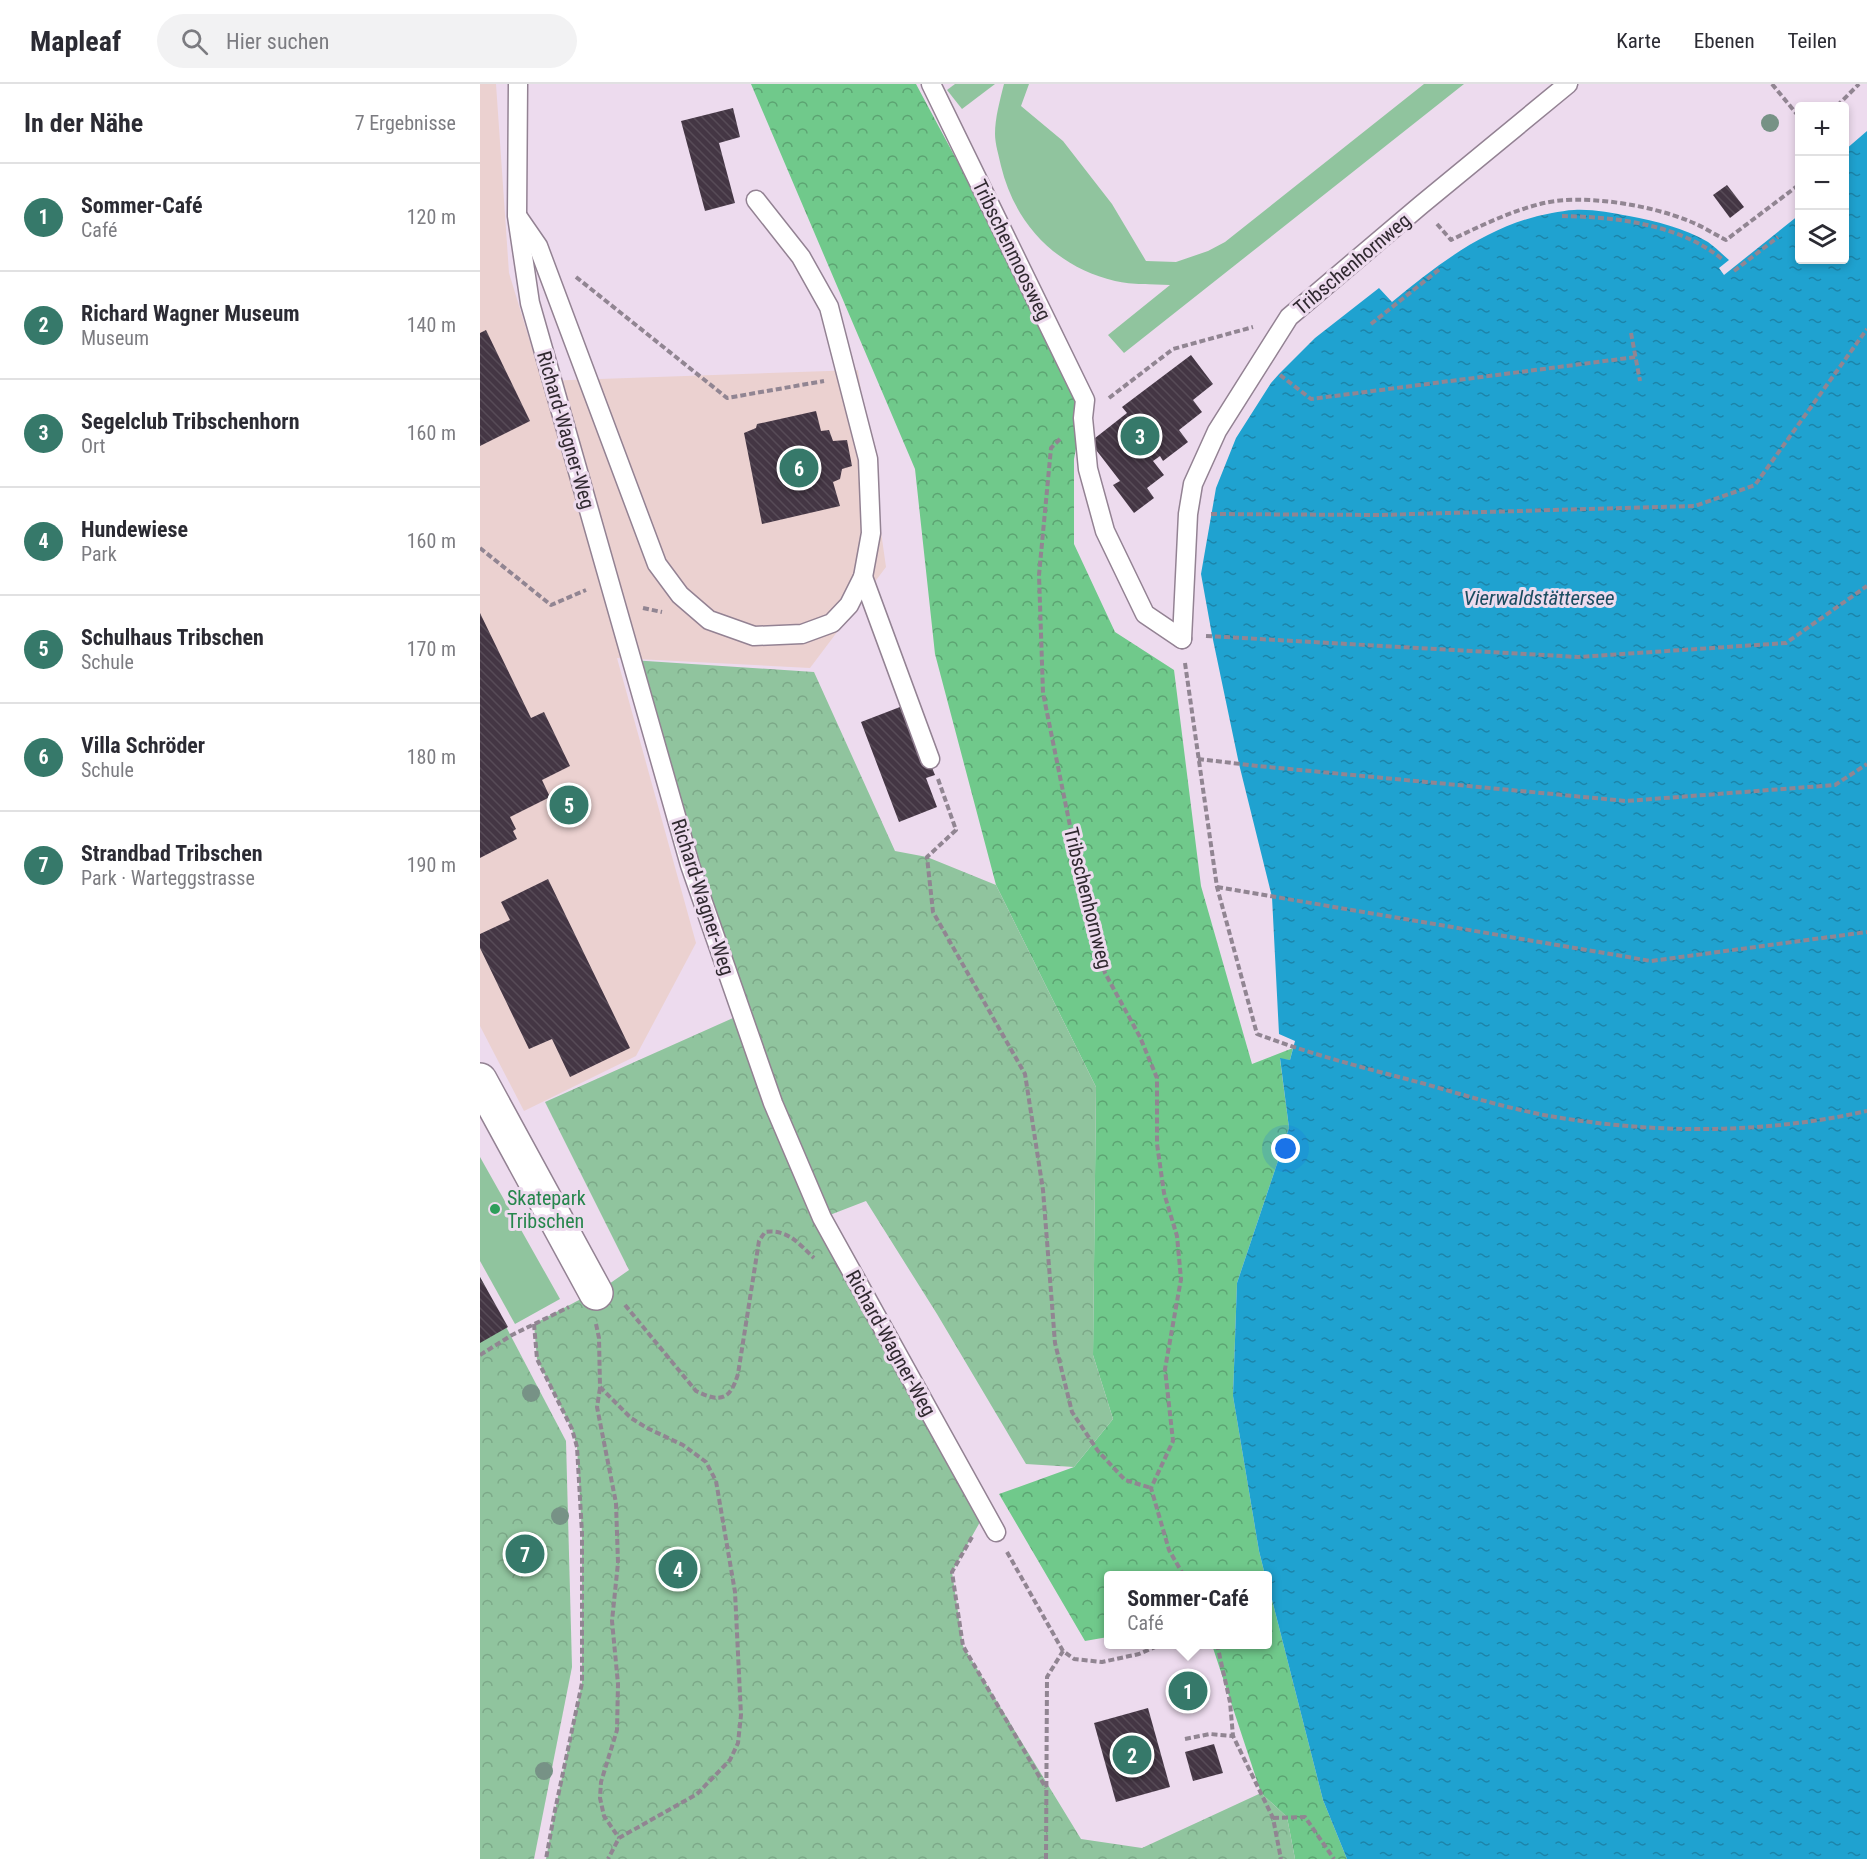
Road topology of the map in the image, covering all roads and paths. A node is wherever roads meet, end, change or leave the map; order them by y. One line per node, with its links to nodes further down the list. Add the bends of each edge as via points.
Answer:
1 (518, 84): 11 (lane, Richard-Wagner-Weg)
2 (931, 84): 26 (lane, Tribschenmoosweg, via 1085,400)
3 (1568, 84): 10 (lane, Tribschenhornweg)
4 (1772, 84): 7 (path)
5 (1859, 84): 6 (path)
6 (1841, 102)
7 (1795, 112)
8 (1795, 188): 10 (path, via 1726,240 1689,221 1646,208 1584,199 1543,203 1503,215 1451,240)
9 (756, 200): 24 (lane, via 801,257 829,307)
10 (1421, 205): 18 (lane, Tribschenhornweg)
11 (517, 216): 14 (lane); 31 (lane, Richard-Wagner-Weg, via 530,303)
12 (1562, 216): 15 (path, via 1658,229 1707,247)
13 (1778, 237): 17 (path)
14 (538, 246): 24 (path, via 727,399); 30 (lane, via 657,564 680,595 709,620 754,636 802,634 832,624 849,604)
15 (1722, 259)
16 (1441, 268): 19 (path)
17 (1734, 271)
18 (1289, 317): 26 (path, Tribschenhornweg, via 1173,349); 34 (lane, via 1217,431 1193,484)
19 (1371, 324)
20 (1867, 328): 28 (path, via 1755,485 1695,506 1378,515)
21 (1631, 333): 22 (path)
22 (1636, 357): 23 (path, via 1311,399); 25 (path)
23 (1279, 374)
24 (847, 376): 30 (lane, via 868,459 871,533)
25 (1640, 381)
26 (1083, 418): 34 (lane, Tribschenmoosweg, via 1088,469 1106,531 1144,614)
27 (1051, 448): 46 (path, Tribschenhornweg, via 1039,575 1043,693 1080,875 1105,973 1157,1078 1157,1144 1164,1193 1177,1236 1181,1280 1165,1369 1173,1441)
28 (1210, 514)
29 (480, 548): 31 (path, via 551,605)
30 (863, 577): 35 (lane)
31 (609, 580): 47 (lane, Richard-Wagner-Weg, via 690,865 773,1103 822,1218)
32 (1867, 586): 33 (path, via 1786,643 1578,657)
33 (1212, 635)
34 (1182, 639): 36 (path)
35 (930, 759): 46 (path, via 956,830 927,857 933,912 1025,1074 1043,1191 1054,1344 1072,1412 1098,1451 1125,1480)
36 (1198, 759): 37 (path, via 1626,801 1835,785); 38 (path)
37 (1867, 764)
38 (1217, 887): 39 (path, via 1651,961); 41 (path, via 1257,1034 1293,1048 1484,1101 1623,1126 1763,1128)
39 (1867, 932)
40 (480, 1080): 43 (street)
41 (1867, 1111)
42 (814, 1258): 43 (path, via 789,1235 776,1230 765,1232 759,1241 738,1374 733,1390 723,1397 710,1398 696,1391)
43 (604, 1304): 45 (path, via 599,1338)
44 (480, 1355): 58 (path, via 534,1324 537,1359 577,1447 582,1533 582,1683)
45 (600, 1388): 57 (path, via 597,1407 616,1503 618,1563 612,1621 618,1684 617,1730 600,1798 604,1816); 57 (path, via 631,1418 683,1445 706,1462 716,1481 735,1592 741,1715 738,1743 730,1760 697,1794)
46 (1151, 1488): 49 (path, via 1169,1551)
47 (985, 1513): 48 (lane, Richard-Wagner-Weg); 55 (path, via 952,1572 963,1646)
48 (996, 1532): 52 (path)
49 (1182, 1571)
50 (1150, 1649): 52 (path, via 1102,1662 1074,1659)
51 (1218, 1649): 53 (path)
52 (1063, 1651): 55 (path, via 1047,1677)
53 (1233, 1736): 54 (path, via 1210,1734); 56 (path)
54 (1185, 1739)
55 (1046, 1788): 60 (path)
56 (1273, 1818): 61 (path); 62 (path, via 1305,1817)
57 (619, 1838): 59 (path)
58 (546, 1859)
59 (608, 1859)
60 (1046, 1859)
61 (1281, 1859)
62 (1334, 1859)

